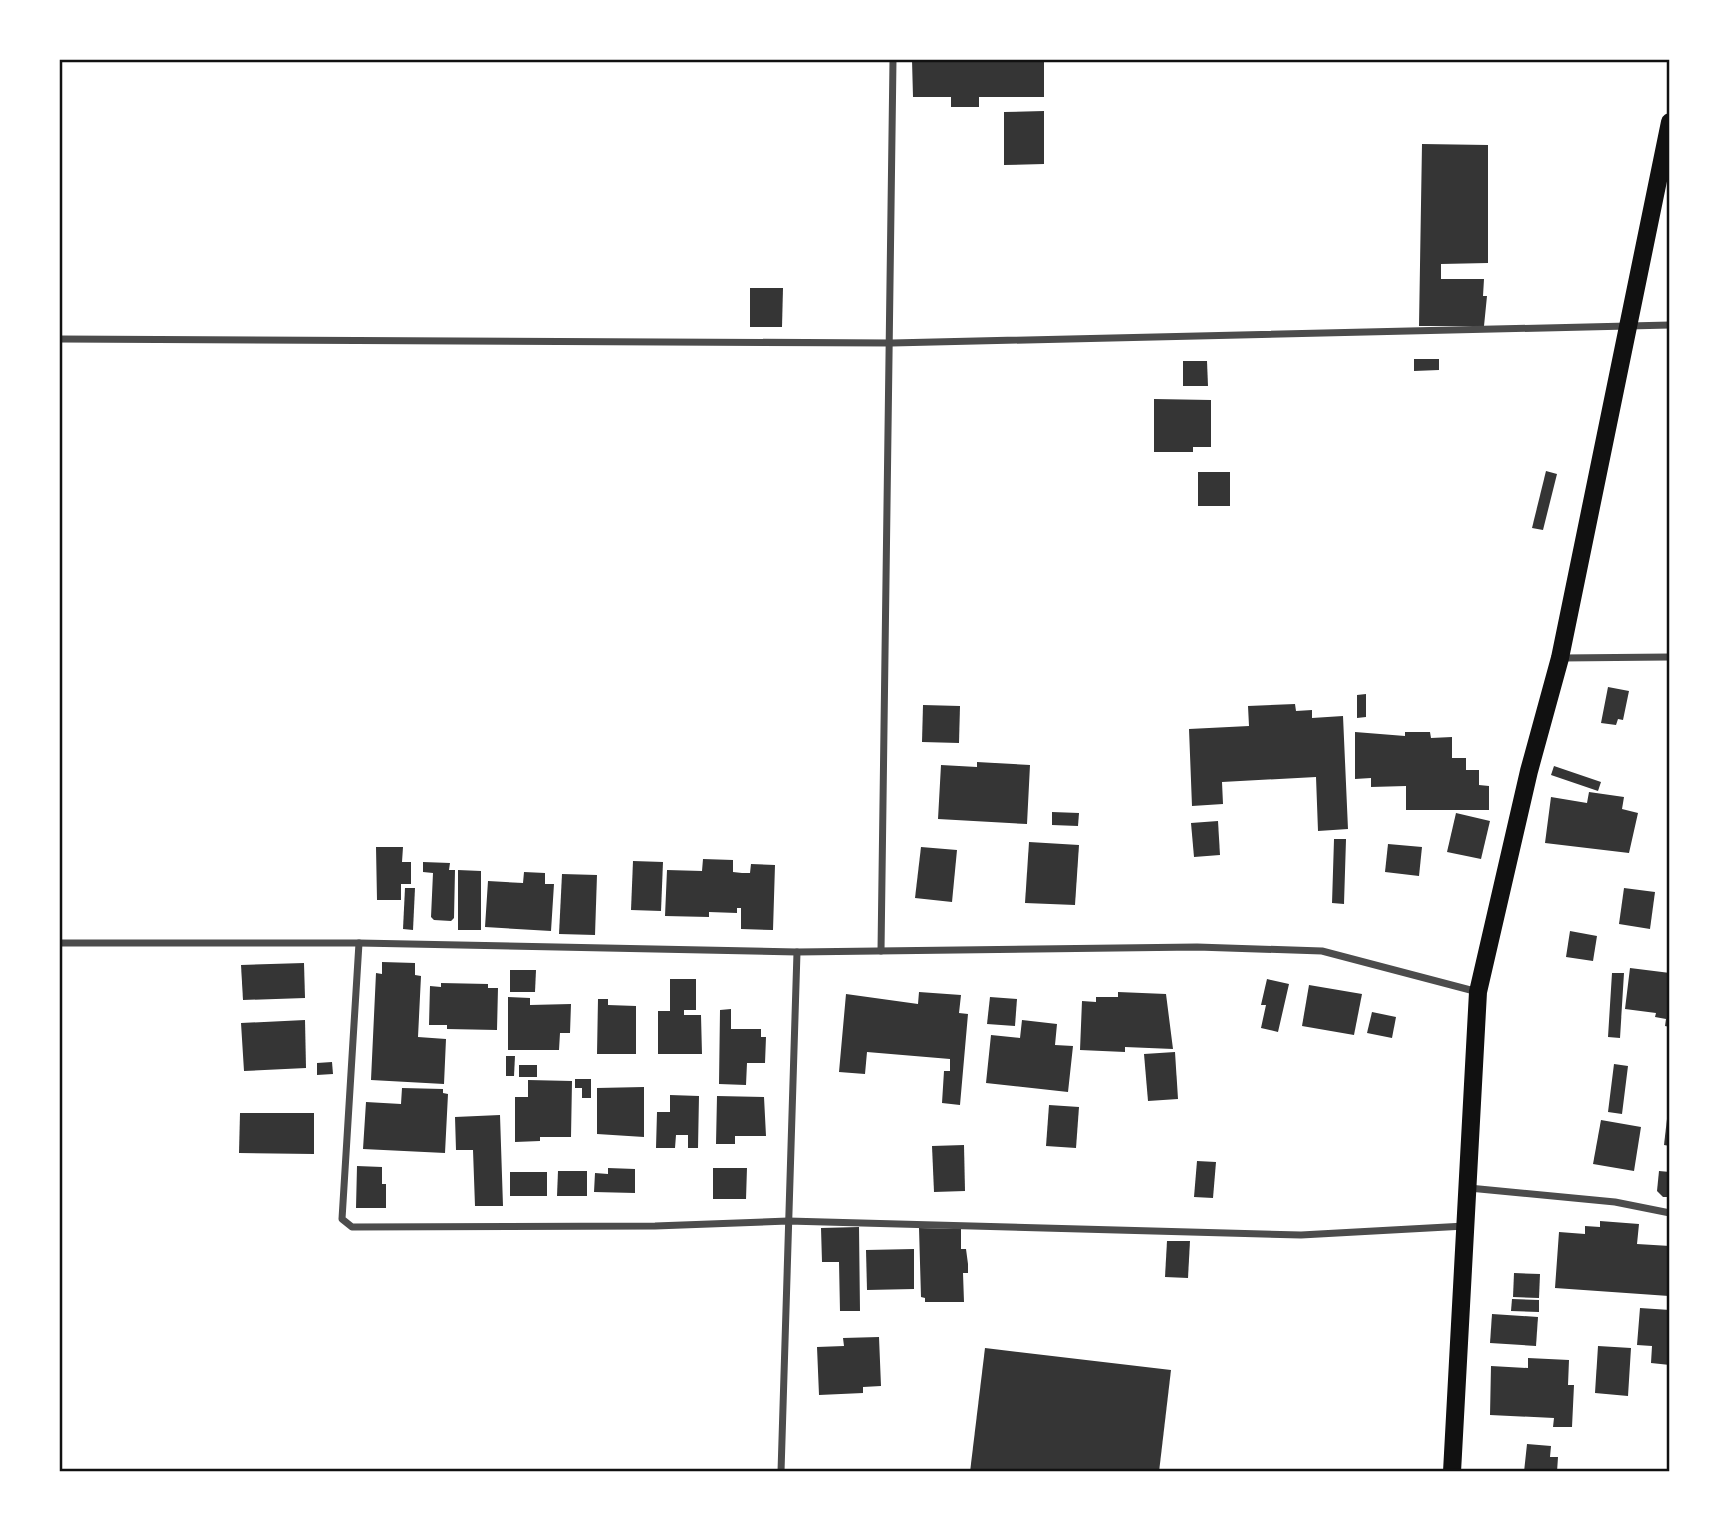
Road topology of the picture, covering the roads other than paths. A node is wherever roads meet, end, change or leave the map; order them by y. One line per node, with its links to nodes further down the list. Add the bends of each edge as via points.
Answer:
1 (893, 60): 6 (street)
2 (1670, 122): 4 (main road)
3 (1670, 325): 4 (street)
4 (1627, 326): 6 (street); 8 (main road)
5 (60, 339): 6 (street)
6 (892, 343): 11 (street)
7 (1670, 657): 8 (street)
8 (1560, 658): 13 (main road)
9 (60, 943): 10 (street)
10 (359, 943): 12 (street); 16 (street, via 342,1219 352,1227)
11 (881, 951): 12 (street); 13 (street, via 1197,947 1322,951)
12 (797, 952): 16 (street)
13 (1478, 992): 14 (main road)
14 (1469, 1188): 15 (street, via 1615,1202); 17 (main road)
15 (1670, 1213)
16 (788, 1221): 17 (street, via 1301,1235); 18 (street)
17 (1467, 1225): 19 (main road)
18 (781, 1472)
19 (1452, 1472)

